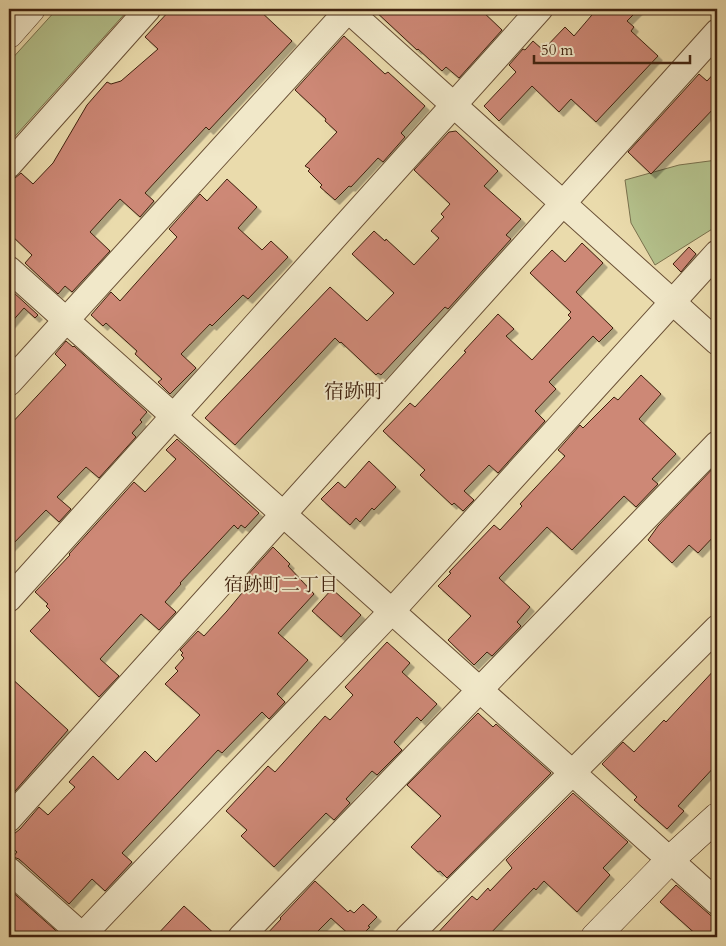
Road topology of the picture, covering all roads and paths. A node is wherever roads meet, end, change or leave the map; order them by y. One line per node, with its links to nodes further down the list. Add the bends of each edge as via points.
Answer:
1 (31, 9): 6 (street)
2 (148, 9): 8 (street)
3 (348, 9): 7 (street); 13 (street)
4 (540, 9): 7 (street)
5 (717, 32): 9 (street)
6 (9, 34)
7 (454, 105): 9 (street); 16 (street)
8 (9, 165)
9 (562, 203): 12 (street); 18 (street)
10 (717, 253): 12 (street)
11 (9, 269): 13 (street)
12 (673, 302): 14 (street); 20 (street)
13 (66, 320): 15 (street); 16 (street)
14 (717, 342)
15 (9, 383)
16 (174, 416): 18 (street); 19 (street)
17 (717, 444): 22 (street)
18 (283, 514): 20 (street); 25 (street)
19 (9, 599)
20 (392, 611): 22 (street); 29 (street)
21 (717, 628): 23 (street)
22 (480, 689): 23 (street); 30 (street)
23 (572, 772): 26 (street); 31 (street)
24 (717, 817): 26 (street)
25 (9, 819)
26 (671, 860): 28 (street); 32 (street)
27 (9, 870): 29 (street)
28 (717, 902)
29 (82, 937)
30 (241, 937)
31 (408, 937)
32 (594, 937)

